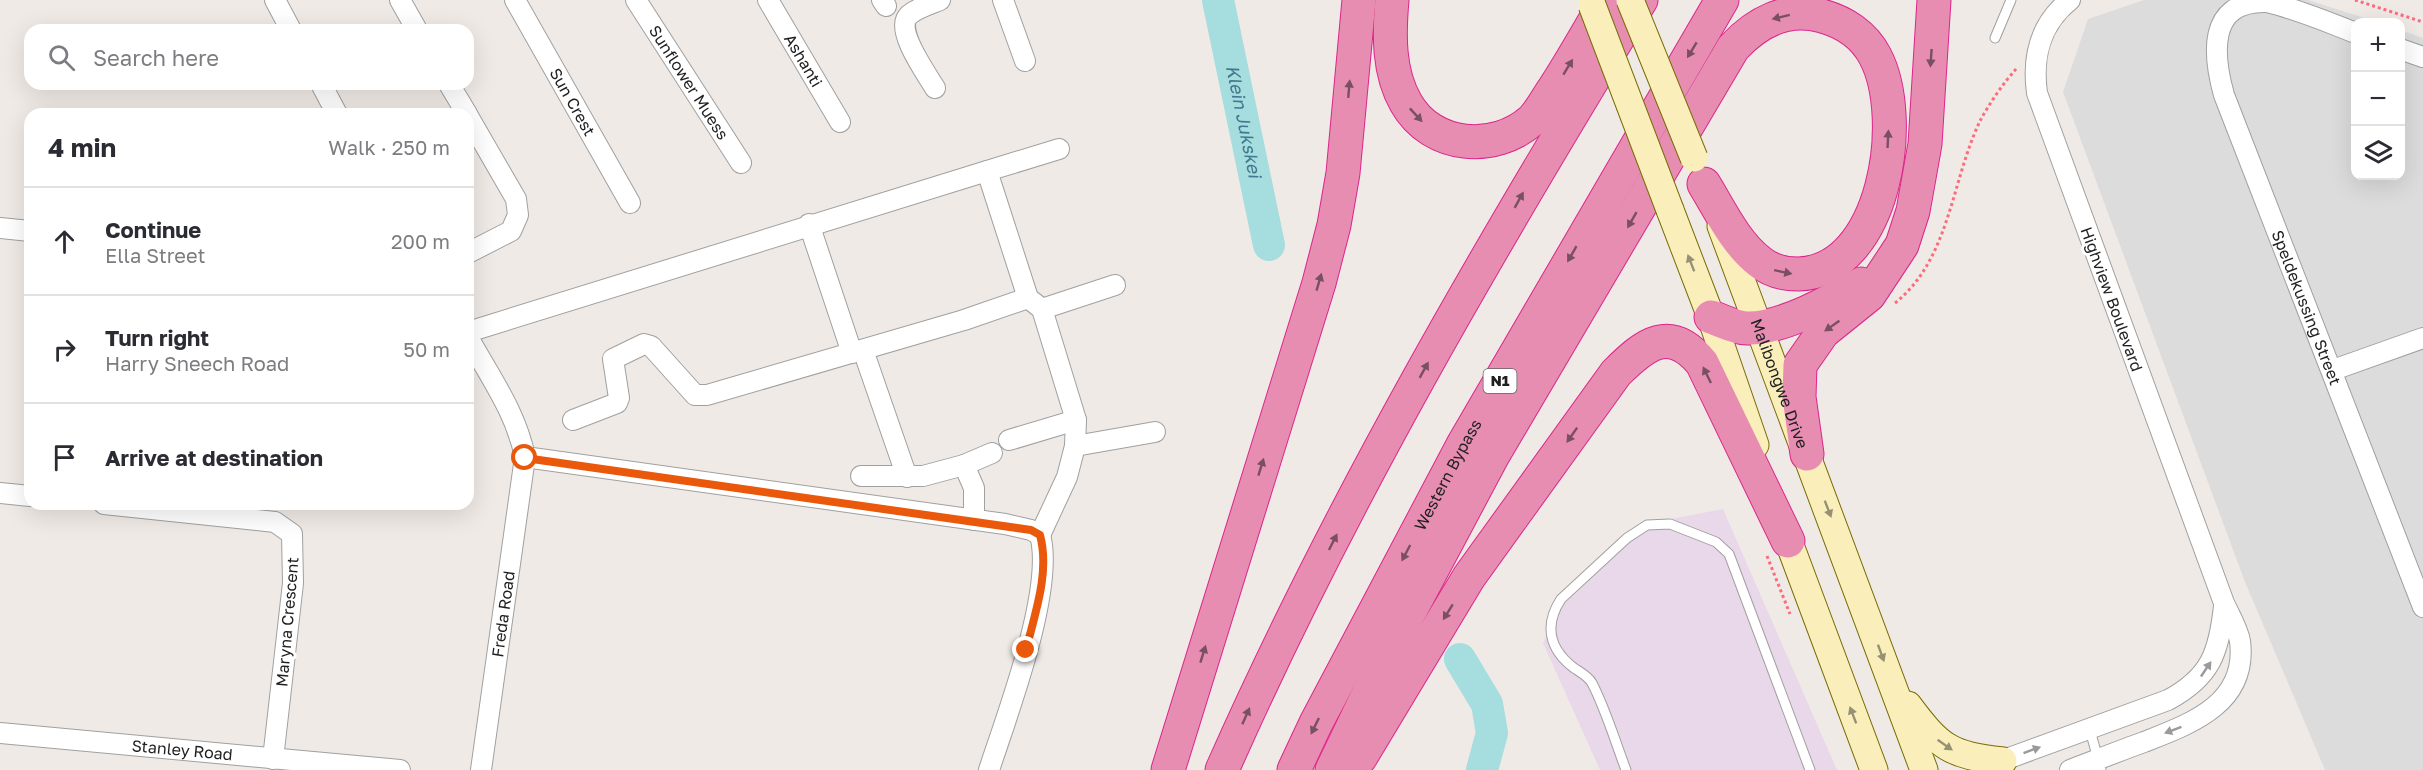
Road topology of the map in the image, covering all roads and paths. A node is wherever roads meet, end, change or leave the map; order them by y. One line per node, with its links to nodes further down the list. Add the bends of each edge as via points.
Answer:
1 (275, 0): 19 (street)
2 (400, 0): 20 (street)
3 (515, 0): 37 (street, Sun Crest)
4 (636, 0): 34 (street, Sunflower Muess)
5 (768, 0): 31 (street, Ashanti)
6 (940, 0): 26 (street, via 907,16 904,24 908,41)
7 (1003, 0): 25 (street)
8 (1359, 0): 82 (highway, one-way to 8, via 1334,225)
9 (1392, 0): 17 (highway, one-way to 17, via 1390,45 1406,104 1434,129 1467,144 1515,134 1534,119)
10 (1630, 0): 36 (main road, Malibongwe Drive, bridge)
11 (1641, 0): 83 (highway, one-way to 11, via 1265,671 1400,414 1529,182)
12 (1722, 0): 84 (highway, Western Bypass / N1, one-way to 84, via 1464,443)
13 (1934, 0): 42 (highway, one-way to 42, via 1925,144 1913,212 1902,245)
14 (2011, 0): 22 (lane)
15 (2070, 0): 69 (street, Highview Boulevard, via 2046,26 2038,48 2034,67 2037,93)
16 (2355, 0): 18 (path)
17 (1597, 2): 45 (main road, one-way to 17, bridge)
18 (2423, 22)
19 (288, 24)
20 (414, 24)
21 (2351, 32): 51 (street, Speldekussing Street, via 2266,2 2243,2 2230,8 2220,22 2216,39 2224,95)
22 (1995, 38)
23 (2405, 51): 24 (street)
24 (2423, 57)
25 (1025, 61)
26 (935, 88)
27 (324, 90): 29 (street)
28 (452, 90): 30 (street)
29 (334, 108)
30 (463, 108)
31 (840, 122)
32 (474, 127): 41 (street, via 518,208 511,231)
33 (1059, 149): 35 (street)
34 (741, 163)
35 (987, 171): 38 (street); 44 (street)
36 (1699, 171): 46 (main road, Malibongwe Drive); 85 (highway, one-way to 85, via 1747,249 1771,270 1810,274 1832,266 1850,252 1875,208 1883,180 1889,112 1876,56 1860,36 1832,19 1797,13 1758,25 1733,48 1493,455 1393,643)
37 (630, 202)
38 (809, 224): 47 (street); 50 (street)
39 (0, 228): 40 (street)
40 (24, 230)
41 (474, 250)
42 (1886, 269): 46 (highway, via 1834,299); 58 (highway, one-way to 58, via 1869,295 1823,332 1800,365 1799,397)
43 (1115, 285): 44 (street)
44 (1035, 303): 50 (street); 53 (street)
45 (1711, 317): 46 (highway, via 1735,326); 68 (main road)
46 (1760, 326): 58 (main road, Malibongwe Drive)
47 (474, 330)
48 (2423, 338): 51 (street)
49 (474, 347): 59 (street, via 505,399 520,433)
50 (858, 351): 52 (street, via 700,396 651,346 644,344 613,359 617,404); 62 (street)
51 (2333, 370): 70 (street, Speldekussing Street)
52 (573, 420)
53 (1076, 420): 55 (street); 56 (street)
54 (1155, 432): 56 (street)
55 (1009, 440)
56 (1075, 446): 67 (street, via 1067,477)
57 (992, 453): 60 (street)
58 (1807, 454): 72 (main road, Malibongwe Drive, one-way to 72)
59 (525, 458): 66 (street); 80 (street, Freda Road)
60 (964, 465): 62 (street); 66 (street, via 974,488)
61 (861, 476): 62 (street)
62 (907, 477)
63 (0, 493): 64 (street)
64 (24, 495)
65 (161, 510): 75 (street, Maryna Crescent, via 275,522 292,534 293,583)
66 (974, 520): 67 (street)
67 (1040, 535): 81 (street, via 1044,567 1037,606)
68 (1776, 545): 71 (path); 86 (highway, one-way to 86, via 1702,363 1689,348 1678,343 1652,342 1616,373 1469,577); 89 (main road, one-way to 68)
69 (2224, 603): 73 (street, Highview Boulevard, one-way to 69, via 2191,688 2208,667 2220,639); 77 (street, Highview Boulevard, one-way to 77, via 2240,640 2239,664 2231,687 2219,704 2195,722)
70 (2423, 607)
71 (1794, 624)
72 (1893, 685): 76 (main road, one-way to 76, via 1925,728 1945,747 1969,757); 90 (main road, Malibongwe Drive)
73 (2090, 730): 76 (street, Highview Boulevard, one-way to 73); 77 (lane)
74 (0, 732): 75 (street, Stanley Road)
75 (273, 759): 78 (street, Stanley Road)
76 (2003, 761): 91 (street, Highview Boulevard)
77 (2100, 764): 92 (street, Highview Boulevard)
78 (326, 767): 79 (street, Stanley Road)
79 (400, 770)
80 (481, 770)
81 (989, 770)
82 (1168, 770)
83 (1222, 770)
84 (1294, 770)
85 (1332, 770)
86 (1353, 770)
87 (1626, 770): 88 (lane, via 1590,680 1560,657 1551,638 1550,624 1561,599 1638,529 1660,523 1716,542 1729,554)
88 (1810, 770)
89 (1874, 770)
90 (1924, 770)
91 (1977, 770)
92 (2070, 770)

